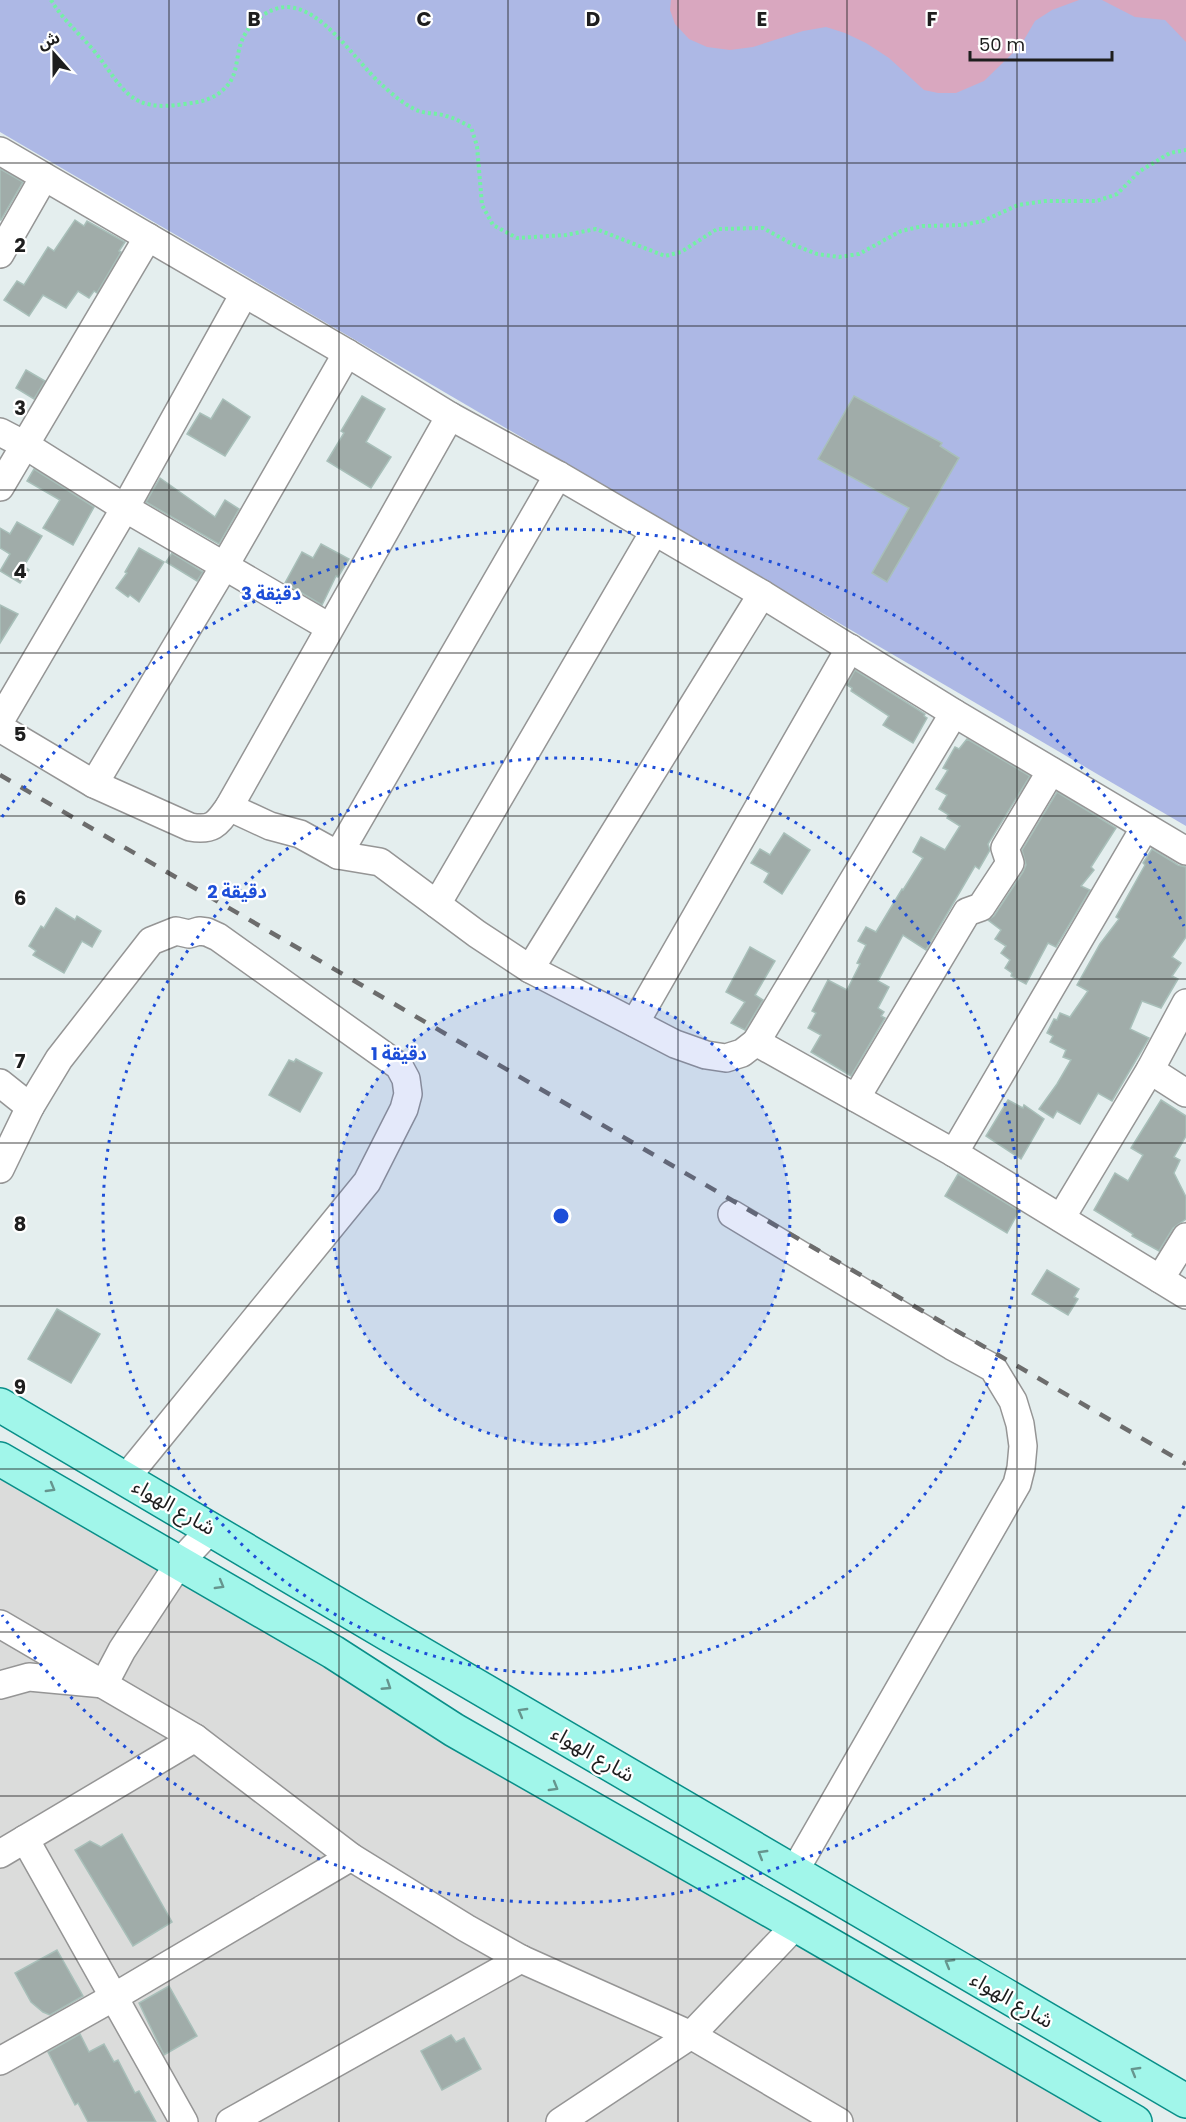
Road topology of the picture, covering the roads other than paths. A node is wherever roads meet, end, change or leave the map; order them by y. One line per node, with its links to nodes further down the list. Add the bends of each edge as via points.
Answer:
1 (0, 151): 2 (street)
2 (44, 177): 3 (street); 4 (street)
3 (148, 237): 5 (street); 9 (street)
4 (0, 254)
5 (244, 294): 6 (street); 12 (street)
6 (347, 353): 7 (street); 14 (street)
7 (450, 416): 10 (street); 16 (street)
8 (0, 432): 9 (street)
9 (25, 445): 11 (street); 12 (street)
10 (558, 475): 13 (street); 26 (street)
11 (0, 487)
12 (125, 508): 14 (street); 19 (street)
13 (654, 532): 15 (street); 27 (street)
14 (225, 565): 16 (street); 22 (street)
15 (762, 594): 17 (street); 28 (street)
16 (329, 627): 23 (street)
17 (850, 648): 18 (street); 30 (street)
18 (954, 713): 21 (street); 31 (street)
19 (0, 721)
20 (0, 728): 22 (street)
21 (1051, 771): 24 (street); 35 (street, via 1005,848 1010,863 981,907 967,912)
22 (94, 784): 23 (street, via 204,830 217,823)
23 (229, 807): 26 (street, via 270,826 300,834)
24 (1145, 827): 25 (street); 37 (street)
25 (1186, 851)
26 (338, 855): 27 (street, via 380,862)
27 (437, 904): 28 (street)
28 (530, 969): 30 (street)
29 (1186, 1004): 32 (street)
30 (635, 1023): 31 (street, via 706,1055 726,1058 742,1053)
31 (756, 1042): 35 (street)
32 (1150, 1070): 34 (street); 40 (street)
33 (0, 1083): 36 (street)
34 (1186, 1093)
35 (856, 1098): 37 (street)
36 (30, 1107): 38 (street); 46 (street, via 59,1059 151,941 176,932 199,931 218,937 399,1066 406,1079 404,1109 367,1182)
37 (954, 1153): 40 (street)
38 (0, 1169)
39 (732, 1214): 56 (street, via 993,1368 1013,1401 1023,1446 1017,1484)
40 (1061, 1218): 42 (street)
41 (1186, 1237): 42 (street)
42 (1160, 1279): 43 (street)
43 (1186, 1296)
44 (0, 1405): 46 (main road, شارع الهواء)
45 (0, 1459): 48 (main road, شارع الهواء, one-way to 48)
46 (125, 1479): 47 (main road, شارع الهواء)
47 (211, 1529): 48 (street); 56 (main road, شارع الهواء, one-way to 47)
48 (180, 1562): 50 (street); 57 (main road, شارع الهواء, one-way to 57, via 333,1652 454,1730)
49 (0, 1624): 50 (street)
50 (104, 1684): 51 (street, via 29,1677); 52 (street)
51 (0, 1685)
52 (195, 1738): 53 (street); 55 (street)
53 (25, 1839): 54 (street); 59 (street)
54 (0, 1854)
55 (351, 1857): 58 (street); 59 (street)
56 (794, 1872): 62 (main road, شارع الهواء, one-way to 56)
57 (796, 1925): 60 (street); 67 (main road, شارع الهواء)
58 (521, 1959): 60 (street); 65 (street)
59 (114, 1997): 61 (street); 64 (street)
60 (692, 2035): 63 (street); 66 (street)
61 (0, 2061)
62 (1186, 2101)
63 (834, 2120)
64 (184, 2122)
65 (230, 2122)
66 (560, 2122)
67 (1135, 2122)

